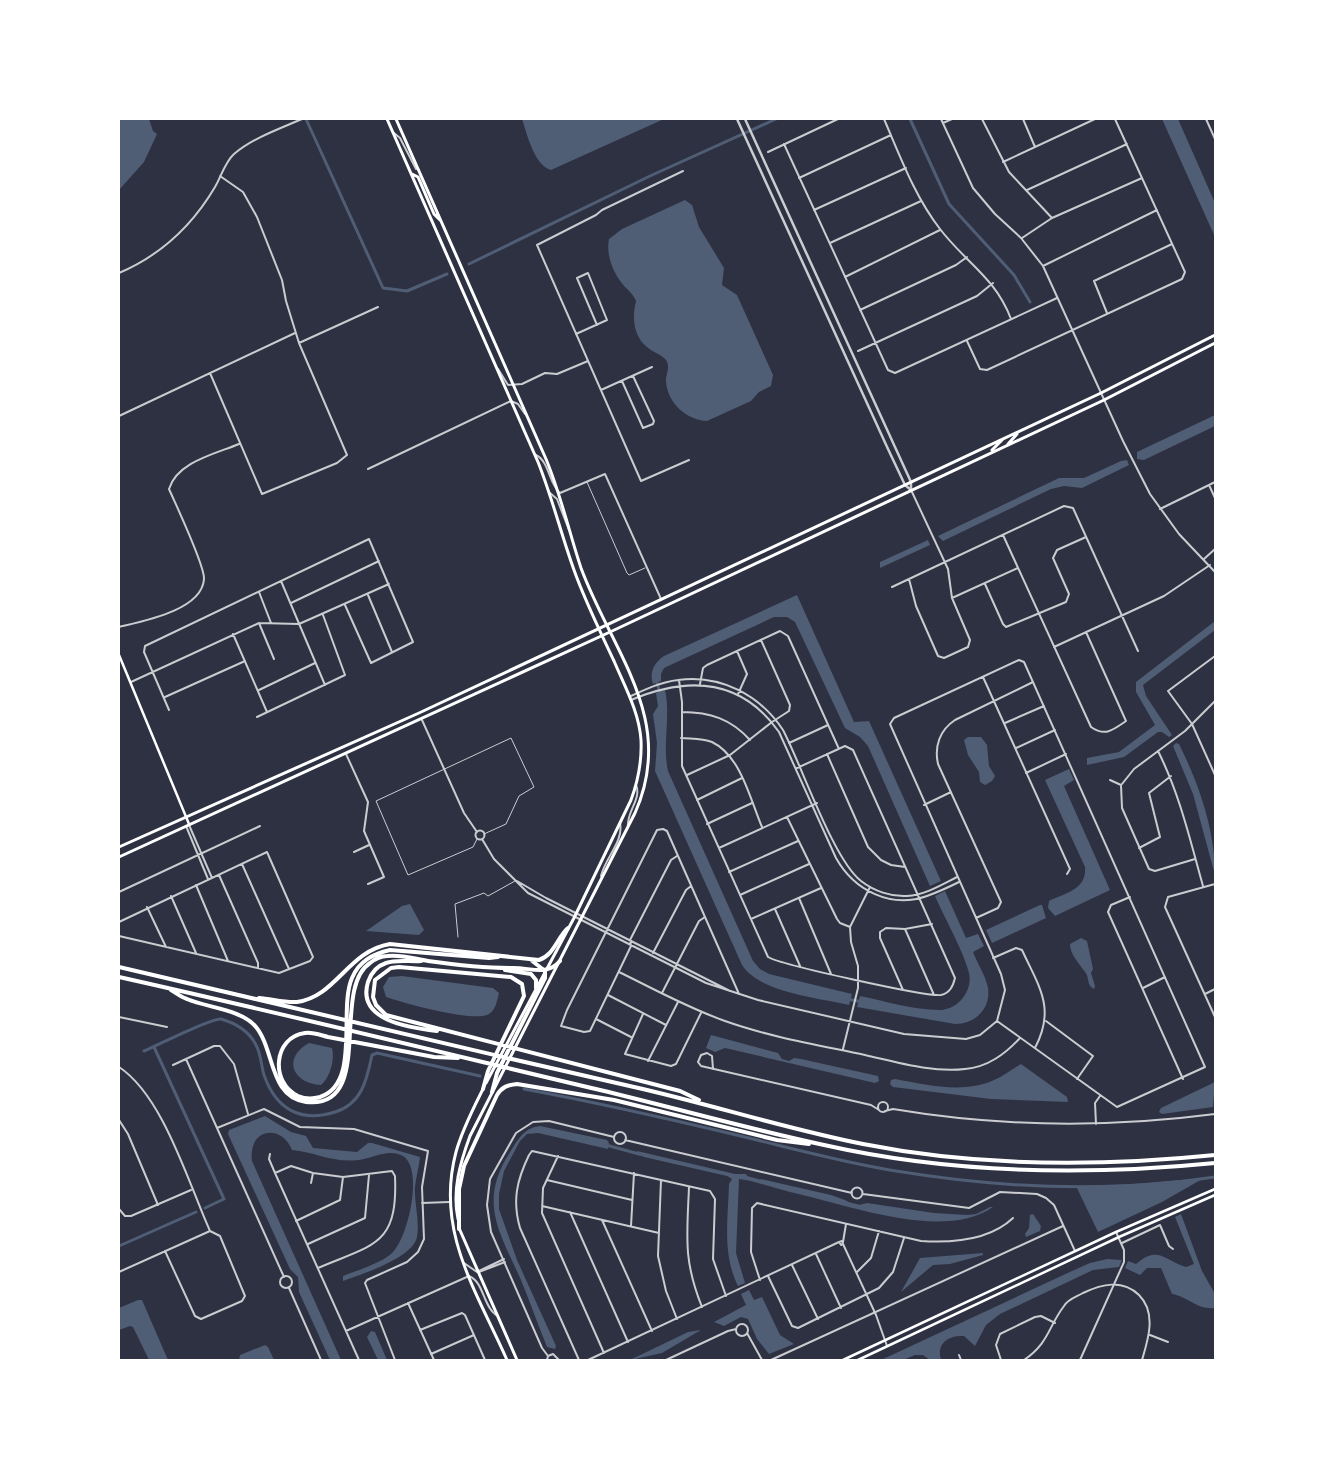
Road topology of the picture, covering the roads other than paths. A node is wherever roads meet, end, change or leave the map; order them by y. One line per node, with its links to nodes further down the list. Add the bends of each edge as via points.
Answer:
1 (302, 119): 28 (street, via 236,152)
2 (387, 119): 16 (main road)
3 (396, 119): 25 (main road)
4 (737, 119): 87 (street)
5 (745, 119): 85 (street)
6 (838, 119): 19 (street)
7 (884, 119): 17 (street)
8 (941, 119): 15 (street)
9 (952, 119): 15 (street)
10 (982, 119): 23 (street)
11 (1024, 119): 21 (street)
12 (1094, 119): 21 (street)
13 (1116, 119): 20 (street)
14 (1206, 119): 18 (street)
15 (942, 123): 38 (street, via 973,188)
16 (392, 132): 25 (street, via 400,138 413,166); 27 (main road)
17 (891, 135): 24 (street); 29 (street)
18 (1215, 136)
19 (784, 144): 22 (street); 29 (street)
20 (1127, 144): 30 (street); 31 (street)
21 (1035, 147): 23 (street)
22 (768, 152)
23 (1002, 162): 31 (street)
24 (906, 168): 32 (street); 33 (street)
25 (420, 171): 36 (main road)
26 (683, 171): 54 (street, via 537,245)
27 (411, 174): 36 (main road, via 418,177 434,214); 65 (main road)
28 (220, 176): 43 (street, via 202,206 173,241); 53 (street, via 243,192 257,217 282,280)
29 (799, 178): 33 (street)
30 (1142, 178): 34 (street); 35 (street)
31 (1026, 190): 35 (street)
32 (921, 201): 37 (street); 39 (street)
33 (814, 210): 39 (street)
34 (1157, 210): 40 (street); 42 (street)
35 (1052, 218): 38 (street)
36 (442, 222): 69 (main road)
37 (940, 230): 41 (street); 44 (street)
38 (1021, 238): 42 (street)
39 (829, 243): 44 (street)
40 (1172, 244): 49 (street, via 1184,276 1182,279); 49 (street, via 1094,281)
41 (967, 257): 45 (street); 48 (street)
42 (1043, 266): 46 (street)
43 (119, 274)
44 (845, 276): 48 (street)
45 (993, 283): 50 (street); 58 (street, via 976,296)
46 (1058, 298): 50 (street); 52 (street)
47 (378, 307): 57 (street)
48 (860, 310): 58 (street)
49 (1108, 313): 52 (street)
50 (1012, 319): 56 (street)
51 (597, 325): 51 (street, via 607,320 607,315 588,273 577,278); 54 (street)
52 (1072, 331): 56 (street, via 983,371); 71 (street)
53 (295, 333): 57 (street); 66 (street)
54 (576, 334): 63 (street)
55 (1215, 335): 60 (main road)
56 (968, 341): 58 (street, via 895,373 888,370)
57 (299, 343): 78 (street, via 347,455 337,463 262,494)
58 (876, 343): 61 (street)
59 (1215, 343): 62 (main road)
60 (1191, 347): 62 (main road); 71 (main road)
61 (858, 351)
62 (1185, 359): 72 (main road)
63 (588, 361): 69 (street); 70 (street)
64 (652, 367): 67 (street)
65 (497, 369): 69 (street, via 508,385); 73 (main road)
66 (210, 373): 74 (street); 78 (street)
67 (632, 376): 68 (street); 68 (street, via 653,424 643,428)
68 (622, 381): 70 (street)
69 (514, 386): 75 (main road)
70 (601, 390): 82 (street, via 641,481)
71 (1101, 393): 72 (street); 76 (main road)
72 (1104, 400): 79 (main road); 93 (street, via 1139,474)
73 (511, 402): 75 (street, via 518,404); 80 (main road); 83 (street)
74 (119, 416)
75 (528, 416): 91 (main road)
76 (1023, 430): 77 (main road); 79 (main road)
77 (1003, 439): 81 (main road); 85 (main road)
78 (239, 444): 123 (street, via 182,469 169,489 204,572 201,591 188,603 161,615)
79 (1008, 445): 81 (main road)
80 (534, 455): 90 (main road); 91 (street, via 541,458 554,488)
81 (981, 457): 89 (main road)
82 (689, 460)
83 (368, 469)
84 (587, 482): 91 (street); 102 (lane, via 627,573); 102 (street, via 605,474)
85 (911, 482): 87 (main road); 89 (street)
86 (1215, 482): 88 (street)
87 (905, 485): 89 (street); 112 (main road)
88 (1209, 485): 92 (street); 93 (street)
89 (911, 490): 100 (street); 125 (main road)
90 (550, 493): 94 (street, via 557,498 567,528); 124 (main road, via 574,570)
91 (560, 494): 94 (main road)
92 (1215, 498)
93 (1160, 508): 98 (street, via 1179,534)
94 (571, 530): 122 (main road, via 581,567)
95 (1003, 535): 96 (street, via 1068,506 1073,508); 100 (street); 103 (street)
96 (1086, 537): 116 (street, via 1054,554 1069,598); 118 (street)
97 (1215, 549): 98 (street)
98 (1204, 559): 101 (street)
99 (379, 561): 106 (street, via 369,539); 107 (street); 114 (street)
100 (945, 562): 105 (street); 113 (street)
101 (1210, 565): 104 (street); 118 (street, via 1164,596)
102 (646, 567): 112 (street)
103 (1018, 568): 108 (street); 116 (street)
104 (1215, 572)
105 (909, 579): 109 (street); 113 (street, via 916,606 940,658 970,644)
106 (281, 581): 110 (street); 114 (street)
107 (389, 584): 111 (street); 133 (street, via 413,642)
108 (985, 584): 113 (street); 116 (street, via 1006,626)
109 (892, 588)
110 (259, 592): 120 (street); 139 (street, via 145,646 144,652)
111 (368, 594): 115 (street); 133 (street)
112 (660, 598): 122 (main road)
113 (952, 598)
114 (291, 603): 121 (street)
115 (345, 605): 117 (street); 133 (street, via 371,663)
116 (1040, 614): 130 (street)
117 (323, 615): 121 (street); 147 (street, via 345,674)
118 (1122, 615): 126 (street); 132 (street)
119 (258, 623): 120 (street); 127 (street); 136 (street)
120 (271, 624): 121 (street)
121 (299, 624): 138 (street)
122 (606, 624): 124 (main road); 125 (main road)
123 (119, 627)
124 (598, 628): 128 (main road); 141 (main road)
125 (610, 632): 128 (main road); 152 (main road)
126 (1086, 632): 130 (street); 130 (street, via 1126,721 1109,732 1101,733 1091,727)
127 (233, 634): 137 (street); 139 (street)
128 (602, 636): 151 (main road); 155 (main road)
129 (761, 640): 131 (street); 166 (street, via 790,704 786,715); 171 (street, via 780,631 788,636)
130 (1054, 647)
131 (737, 651): 143 (street, via 703,668); 149 (street, via 747,674)
132 (1138, 651)
133 (392, 653)
134 (119, 656): 144 (main road)
135 (1215, 656): 169 (street, via 1168,691)
136 (274, 659)
137 (245, 661): 150 (street); 154 (street)
138 (315, 663): 147 (street); 150 (street)
139 (153, 673): 144 (street); 154 (street)
140 (983, 677): 145 (street, via 1019,660 1024,662); 156 (street); 203 (street, via 890,721)
141 (490, 678): 151 (main road); 159 (main road)
142 (679, 680): 143 (street); 148 (street); 152 (street, via 651,687)
143 (701, 680): 146 (street); 149 (street)
144 (130, 682): 204 (main road)
145 (1033, 682): 156 (street); 158 (street)
146 (700, 684): 148 (street); 153 (street)
147 (325, 685): 161 (street)
148 (679, 685): 152 (street); 162 (street)
149 (740, 689): 153 (street); 166 (street)
150 (258, 690): 161 (street)
151 (485, 691): 165 (main road)
152 (639, 694): 155 (street); 211 (main road, via 646,719 650,761 646,783)
153 (738, 694): 167 (street)
154 (164, 698): 160 (street)
155 (630, 698): 196 (main road, via 641,740)
156 (994, 701): 168 (street); 198 (street, via 947,725 938,740 937,757)
157 (1215, 702): 169 (street)
158 (1044, 706): 168 (street); 172 (street)
159 (428, 708): 163 (main road); 165 (main road)
160 (169, 710)
161 (267, 712): 164 (street)
162 (682, 712): 173 (street); 174 (street, via 702,712 725,720)
163 (419, 713): 170 (main road); 177 (main road)
164 (257, 717)
165 (422, 720): 170 (main road); 187 (street)
166 (777, 720): 167 (street); 175 (street)
167 (772, 722): 174 (street); 176 (street)
168 (1004, 724): 178 (street)
169 (1192, 724): 180 (street); 190 (street)
170 (411, 725): 181 (main road)
171 (828, 725): 175 (street); 179 (street)
172 (1055, 730): 178 (street); 183 (street)
173 (681, 738): 184 (street, via 712,742); 191 (street, via 681,758)
174 (750, 740): 184 (street)
175 (790, 742): 176 (street); 185 (street)
176 (786, 744): 186 (street)
177 (349, 745): 181 (main road); 189 (main road)
178 (1015, 748): 188 (street)
179 (839, 749): 182 (street); 229 (street, via 850,747 853,750)
180 (1158, 751): 192 (street); 197 (street, via 1134,769)
181 (346, 754): 195 (main road); 217 (street, via 368,802 363,825)
182 (827, 754): 185 (street); 229 (street, via 868,847 880,860)
183 (1066, 754): 188 (street); 251 (street)
184 (730, 756): 191 (street); 193 (street)
185 (801, 766): 186 (street); 201 (street)
186 (797, 768): 202 (street)
187 (444, 769): 212 (street, via 464,813); 213 (lane, via 511,738 534,787 519,796 506,824); 214 (lane, via 376,801 408,876 473,847)
188 (1026, 773): 231 (street, via 1070,868)
189 (281, 774): 195 (main road); 204 (main road)
190 (1215, 775)
191 (686, 776): 199 (street)
192 (1171, 776): 220 (street, via 1149,794 1160,837); 226 (street)
193 (742, 778): 199 (street); 200 (street)
194 (1110, 780): 197 (street)
195 (274, 785): 208 (main road)
196 (636, 785): 206 (main road); 211 (street, via 638,792 627,820)
197 (1121, 785): 220 (street, via 1122,808)
198 (951, 792): 203 (street); 262 (street, via 1000,905)
199 (697, 800): 207 (street)
200 (752, 802): 207 (street); 210 (street)
201 (817, 803): 202 (street); 244 (street, via 846,865)
202 (813, 805): 205 (street); 247 (street, via 842,867)
203 (924, 805): 233 (street)
204 (186, 816): 208 (main road); 218 (main road)
205 (787, 817): 210 (street); 216 (street)
206 (620, 823): 238 (street, via 621,832 603,868); 258 (main road)
207 (708, 824): 219 (street)
208 (188, 825): 222 (street); 223 (street); 225 (main road)
209 (260, 826): 222 (street)
210 (762, 827): 219 (street)
211 (628, 828): 238 (main road)
212 (477, 832): 213 (street); 214 (street)
213 (484, 834): 215 (street)
214 (477, 839): 215 (street)
215 (482, 839): 236 (street, via 494,859)
216 (798, 841): 228 (street); 230 (street)
217 (369, 845): 221 (street); 239 (street, via 384,876)
218 (119, 847)
219 (718, 848): 230 (street)
220 (1139, 848): 226 (street, via 1152,871)
221 (354, 852)
222 (201, 854): 223 (street); 234 (street)
223 (198, 855): 235 (street); 246 (street)
224 (677, 856): 242 (street); 269 (street, via 667,832 656,830); 274 (street, via 671,860)
225 (119, 857)
226 (1195, 860): 243 (street)
227 (242, 864): 232 (street); 292 (street); 292 (street, via 267,852 313,957)
228 (809, 864): 245 (street); 249 (street)
229 (906, 867): 248 (street)
230 (729, 872): 249 (street)
231 (1068, 874)
232 (219, 875): 234 (street); 289 (street)
233 (957, 877): 237 (street); 248 (street)
234 (212, 878): 235 (street)
235 (208, 880): 241 (street)
236 (516, 880): 252 (street); 255 (street, via 528,894); 273 (lane, via 488,896 484,893 454,904)
237 (959, 882): 254 (street); 262 (street)
238 (600, 883): 259 (main road)
239 (368, 884)
240 (1215, 884): 243 (street)
241 (196, 885): 250 (street); 283 (street)
242 (691, 886): 260 (street); 277 (street)
243 (1203, 886): 307 (street, via 1168,897 1165,907)
244 (870, 887): 247 (street); 248 (street, via 887,894)
245 (821, 888): 253 (street); 267 (street, via 840,923)
246 (119, 892)
247 (868, 892): 254 (street, via 898,900); 267 (street)
248 (918, 894): 254 (street)
249 (740, 895): 263 (street)
250 (171, 896): 256 (street); 278 (street)
251 (1130, 896): 297 (street); 301 (street, via 1108,908 1108,912)
252 (546, 898): 255 (street); 258 (street)
253 (798, 898): 257 (street); 295 (street)
254 (920, 898): 266 (street)
255 (544, 902): 261 (street)
256 (148, 907): 265 (street); 276 (street)
257 (775, 909): 263 (street); 287 (street)
258 (576, 913): 259 (street); 261 (main road)
259 (583, 917): 264 (main road); 269 (street)
260 (705, 917): 286 (street, via 699,921); 306 (street)
261 (574, 918): 264 (street); 268 (main road)
262 (976, 918): 281 (street)
263 (751, 919): 287 (street, via 768,957)
264 (581, 921): 271 (street); 285 (main road)
265 (119, 922)
266 (932, 924): 270 (street); 309 (street, via 955,978 950,991)
267 (850, 927): 298 (street)
268 (568, 928): 282 (highway, via 548,956); 293 (main road)
269 (607, 929): 271 (street); 274 (street)
270 (905, 929): 303 (street, via 886,928 880,932); 309 (street)
271 (605, 934): 275 (street); 317 (street, via 562,1026 590,1031)
272 (119, 936): 276 (street)
273 (458, 938)
274 (630, 940): 275 (street); 277 (street)
275 (631, 946): 279 (street); 294 (street)
276 (166, 947): 278 (street)
277 (654, 952): 279 (street); 286 (street)
278 (196, 954): 283 (street)
279 (652, 956): 290 (street)
280 (498, 957): 282 (highway); 310 (highway, via 412,946 378,946 362,955 322,992 308,999 290,1002); 312 (highway, via 378,952 360,964 352,978)
281 (993, 958): 318 (street, via 1005,990); 319 (street, via 1020,948 1043,997)
282 (531, 960): 293 (highway)
283 (229, 961): 289 (street)
284 (426, 961): 291 (highway); 312 (highway, via 386,956 368,963 358,974); 323 (highway, via 380,966 369,980 368,1001 386,1020)
285 (560, 961): 293 (highway); 327 (main road)
286 (677, 964): 290 (street); 304 (street)
287 (800, 966): 295 (street)
288 (119, 967): 310 (highway)
289 (258, 968): 292 (street, via 279,973)
290 (675, 968): 304 (street); 305 (street)
291 (503, 969): 293 (highway); 300 (highway, via 530,974 536,980)
292 (290, 970)
293 (545, 971): 300 (main road); 327 (highway, via 545,978)
294 (618, 972): 305 (street); 308 (street)
295 (831, 974): 298 (street)
296 (119, 977): 299 (highway)
297 (1166, 977): 301 (street); 337 (street, via 1204,1067)
298 (858, 980): 303 (street); 320 (street)
299 (169, 988): 328 (highway, via 186,999 252,1023 260,1033 278,1081 298,1100 314,1102 338,1090 347,1075); 332 (highway)
300 (536, 988): 325 (main road)
301 (1142, 988): 337 (street)
302 (1215, 989): 307 (street)
303 (903, 990): 309 (street)
304 (730, 991): 306 (street)
305 (662, 993): 311 (street)
306 (739, 994): 320 (street)
307 (1205, 994): 316 (street)
308 (607, 995): 314 (street); 317 (street)
309 (934, 995)
310 (250, 997): 342 (highway)
311 (678, 1002): 313 (street); 321 (street)
312 (350, 1006): 328 (highway)
313 (702, 1012): 330 (street, via 756,1030); 333 (street, via 674,1066)
314 (643, 1014): 321 (street); 324 (street)
315 (119, 1017): 322 (street)
316 (1215, 1017)
317 (596, 1018): 324 (street)
318 (997, 1021): 320 (street, via 980,1035 966,1040 904,1034); 326 (street)
319 (1046, 1021): 329 (street); 338 (street, via 1092,1056)
320 (849, 1022): 330 (street)
321 (666, 1024): 333 (street)
322 (167, 1027)
323 (447, 1032): 325 (highway, via 381,1011 373,997 375,980 390,968 399,967 515,978 522,984 524,996); 342 (highway, via 680,1091)
324 (631, 1037): 333 (street, via 625,1054)
325 (507, 1038): 339 (highway)
326 (1020, 1038): 329 (street); 330 (street, via 996,1059 965,1069 944,1070)
327 (516, 1040): 340 (highway)
328 (347, 1046): 332 (highway, via 341,1079 330,1092 316,1098 304,1098 290,1091 281,1079 278,1066 281,1051 290,1040 305,1033 434,1057)
329 (1035, 1048): 338 (street)
330 (843, 1050)
331 (186, 1059): 334 (street); 349 (street, via 218,1045 234,1064); 353 (street)
332 (470, 1059): 356 (highway)
333 (648, 1061)
334 (173, 1065)
335 (119, 1066): 371 (street, via 150,1098)
336 (713, 1069): 336 (street, via 712,1056 701,1055 698,1064); 345 (street)
337 (1183, 1079): 341 (street, via 1117,1107)
338 (1077, 1080): 341 (street)
339 (483, 1089): 376 (main road, via 456,1151)
340 (492, 1092): 388 (main road, via 470,1136 458,1173)
341 (1100, 1096): 352 (street, via 1095,1103)
342 (705, 1103): 358 (highway, via 862,1144 936,1156 1082,1164)
343 (881, 1103): 344 (street); 345 (street); 347 (street)
344 (886, 1104): 346 (street); 348 (street)
345 (872, 1105): 347 (street)
346 (893, 1109): 348 (street); 352 (street, via 1017,1123)
347 (879, 1110): 348 (street)
348 (886, 1111)
349 (248, 1114): 353 (street); 377 (street, via 267,1110 302,1128 354,1130 428,1151)
350 (1215, 1114): 352 (street, via 1174,1120)
351 (119, 1120): 378 (street)
352 (1096, 1124)
353 (217, 1128): 412 (street)
354 (614, 1137): 355 (street, via 618,1144); 355 (street, via 621,1132); 402 (street, via 544,1121 522,1127 496,1167 488,1188 488,1221)
355 (626, 1140): 372 (street)
356 (825, 1146): 360 (highway, via 937,1164 1013,1171 1119,1171); 388 (highway, via 777,1140 614,1100 508,1085 497,1095 464,1166)
357 (270, 1154): 361 (street)
358 (1215, 1155)
359 (558, 1156): 363 (street); 366 (street); 451 (street, via 532,1151 529,1155 516,1188 516,1215)
360 (1215, 1163)
361 (275, 1173): 362 (street, via 291,1166); 384 (street)
362 (313, 1173): 365 (street); 368 (street)
363 (634, 1174): 367 (street); 375 (street)
364 (369, 1175): 365 (street); 397 (street, via 365,1218); 406 (street, via 392,1171 396,1180 391,1223 383,1237)
365 (343, 1177): 384 (street, via 340,1200)
366 (546, 1180): 375 (street); 379 (street)
367 (661, 1180): 369 (street); 392 (street)
368 (311, 1183)
369 (689, 1187): 416 (street, via 714,1194 713,1259); 419 (street, via 686,1257)
370 (1215, 1189): 391 (main road)
371 (191, 1190): 378 (street); 389 (street)
372 (850, 1192): 373 (street, via 858,1188); 373 (street, via 856,1199)
373 (863, 1194): 386 (street, via 969,1208 1000,1192 1037,1194 1051,1202)
374 (1215, 1195): 393 (main road)
375 (632, 1200): 387 (street)
376 (449, 1202): 377 (street); 403 (main road, via 452,1231)
377 (422, 1203): 423 (street, via 424,1239 418,1252 407,1262 365,1283)
378 (158, 1205): 380 (street, via 131,1216 124,1216)
379 (542, 1206): 381 (street); 438 (street, via 547,1225)
380 (119, 1209)
381 (570, 1212): 383 (street); 435 (street)
382 (1013, 1218): 394 (street, via 1004,1227 982,1237 939,1242)
383 (602, 1220): 387 (street); 429 (street)
384 (296, 1221): 397 (street)
385 (846, 1224): 390 (street); 395 (street); 413 (street, via 754,1204 751,1252)
386 (1063, 1226): 400 (street); 421 (street)
387 (631, 1227): 392 (street)
388 (459, 1229): 408 (main road)
389 (210, 1231): 399 (street); 399 (street, via 220,1236 245,1296 242,1301 202,1319 198,1319)
390 (879, 1231): 394 (street); 409 (street, via 871,1258)
391 (1116, 1232): 393 (street); 400 (main road)
392 (659, 1234): 424 (street, via 661,1273)
393 (1118, 1237): 396 (street); 437 (main road)
394 (904, 1238): 417 (street, via 893,1272)
395 (841, 1243): 401 (street); 409 (street)
396 (1122, 1243): 398 (street, via 1160,1225); 414 (street, via 1125,1256)
397 (307, 1244): 406 (street)
398 (1173, 1249)
399 (165, 1251): 407 (street)
400 (1075, 1251): 434 (main road)
401 (816, 1254): 405 (street); 420 (street)
402 (504, 1259): 404 (street); 408 (street)
403 (463, 1261): 408 (street); 410 (main road)
404 (505, 1262): 408 (street); 441 (street)
405 (792, 1265): 411 (street); 425 (street)
406 (318, 1268): 430 (street)
407 (119, 1272)
408 (477, 1272): 422 (main road)
409 (857, 1272): 417 (street)
410 (469, 1276): 418 (street); 422 (street, via 476,1280 490,1311); 447 (main road)
411 (768, 1276): 413 (street); 425 (street, via 795,1329)
412 (284, 1277): 415 (street, via 291,1280); 415 (street, via 281,1286)
413 (760, 1280): 416 (street)
414 (1115, 1284): 426 (street, via 1098,1287 1071,1299); 433 (street, via 1132,1290 1146,1304 1150,1322); 461 (street)
415 (289, 1288): 442 (street)
416 (726, 1296): 419 (street)
417 (868, 1296): 420 (street); 421 (street)
418 (408, 1303): 423 (street); 428 (street)
419 (702, 1307): 424 (street)
420 (841, 1308): 425 (street)
421 (875, 1313): 434 (street); 455 (street)
422 (496, 1316): 448 (main road)
423 (377, 1317): 430 (street); 444 (street)
424 (677, 1319): 429 (street)
425 (818, 1319)
426 (1055, 1323): 459 (street, via 1041,1316 1035,1317 1004,1332 996,1345); 460 (street, via 1039,1348)
427 (736, 1329): 431 (street, via 739,1335); 431 (street, via 739,1324 745,1324); 453 (street)
428 (420, 1330): 432 (street, via 462,1313); 439 (street)
429 (652, 1330): 435 (street)
430 (346, 1331): 443 (street)
431 (747, 1333): 454 (street)
432 (474, 1335): 439 (street); 446 (street)
433 (1148, 1335): 436 (street); 462 (street)
434 (886, 1340): 437 (street); 456 (main road)
435 (628, 1342): 438 (street)
436 (1168, 1342)
437 (887, 1346): 457 (main road)
438 (604, 1353): 452 (street)
439 (431, 1354): 445 (street)
440 (959, 1355): 458 (street)
441 (548, 1356): 449 (street); 450 (street, via 555,1354)
442 (321, 1360)
443 (359, 1360)
444 (395, 1360)
445 (434, 1360)
446 (485, 1360)
447 (507, 1360)
448 (517, 1360)
449 (547, 1360)
450 (559, 1360)
451 (579, 1360)
452 (588, 1360)
453 (666, 1360)
454 (762, 1360)
455 (771, 1360)
456 (843, 1360)
457 (858, 1360)
458 (961, 1360)
459 (1002, 1360)
460 (1025, 1360)
461 (1080, 1360)
462 (1142, 1360)

